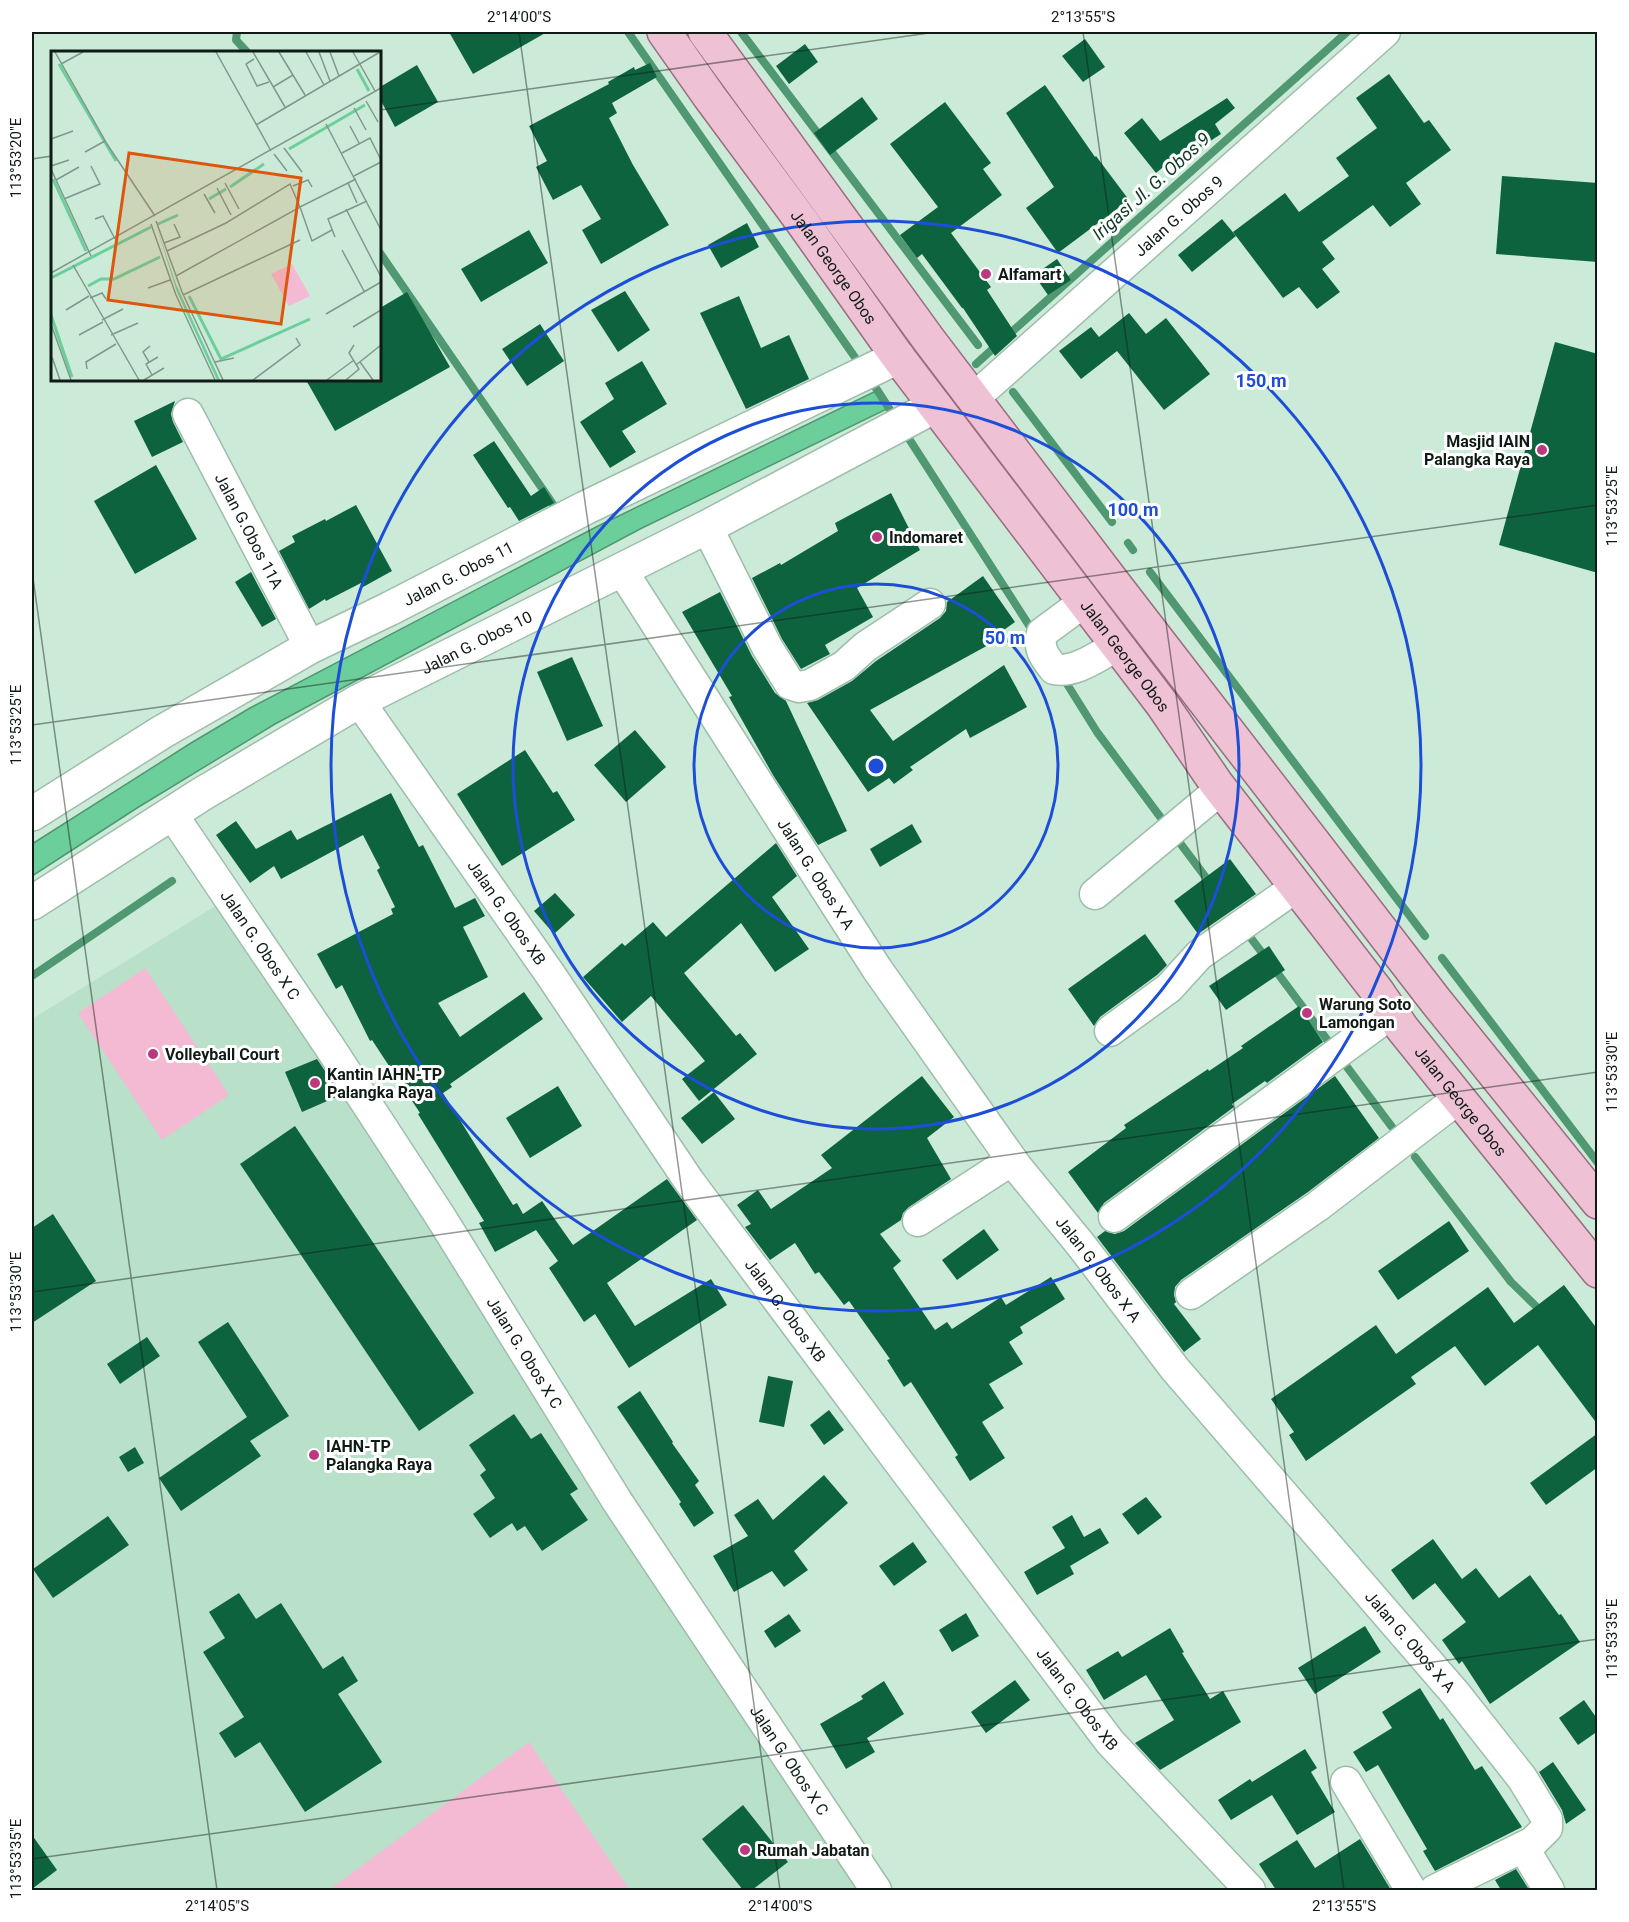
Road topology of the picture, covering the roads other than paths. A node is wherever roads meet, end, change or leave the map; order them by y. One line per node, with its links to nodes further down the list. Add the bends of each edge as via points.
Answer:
1 (664, 32): 4 (main road, Jalan George Obos)
2 (705, 32): 5 (main road, Jalan George Obos)
3 (1385, 32): 5 (street, Jalan G. Obos 9)
4 (879, 367): 7 (main road, Jalan George Obos); 13 (street, Jalan G. Obos 11, via 585,508)
5 (974, 398): 25 (main road, Jalan George Obos, via 1435,1000)
6 (188, 414): 13 (street, Jalan G.Obos 11A)
7 (913, 418): 8 (street, Jalan G. Obos 10); 10 (main road, Jalan George Obos)
8 (707, 527): 9 (street, Jalan G. Obos 10); 11 (street, via 767,647 790,684 810,686)
9 (621, 569): 14 (street, Jalan G. Obos 10); 24 (street, Jalan G. Obos X A, via 877,969)
10 (1084, 602): 12 (main road, Jalan George Obos); 12 (street, via 1042,633 1040,644 1045,657 1054,669 1062,671)
11 (930, 604)
12 (1117, 646): 15 (main road, Jalan George Obos)
13 (310, 647): 16 (street, Jalan G. Obos 11, via 162,732)
14 (360, 701): 17 (street, Jalan G. Obos 10); 33 (street, Jalan G. Obos XB, via 689,1181 901,1465 1110,1742)
15 (1221, 789): 18 (main road, Jalan George Obos); 19 (street)
16 (32, 814)
17 (172, 814): 20 (street, Jalan G. Obos 10); 32 (street, Jalan G. Obos X C, via 336,1056 617,1501)
18 (1296, 887): 21 (main road, Jalan George Obos); 22 (street, via 1199,954 1169,988)
19 (1095, 894)
20 (32, 903)
21 (1392, 1013): 23 (main road, Jalan George Obos); 26 (street)
22 (1110, 1032)
23 (1459, 1098): 28 (main road, Jalan George Obos); 29 (street, via 1318,1206)
24 (1012, 1160): 27 (street); 31 (street, Jalan G. Obos X A, via 1175,1369 1455,1693 1522,1778 1547,1820 1543,1834)
25 (1598, 1202)
26 (1114, 1217)
27 (918, 1221)
28 (1598, 1271)
29 (1191, 1294)
30 (1346, 1782): 34 (street)
31 (1523, 1847): 35 (street, Jalan G. Obos X A); 36 (street)
32 (876, 1890)
33 (1250, 1890)
34 (1411, 1890)
35 (1435, 1890)
36 (1550, 1890)

